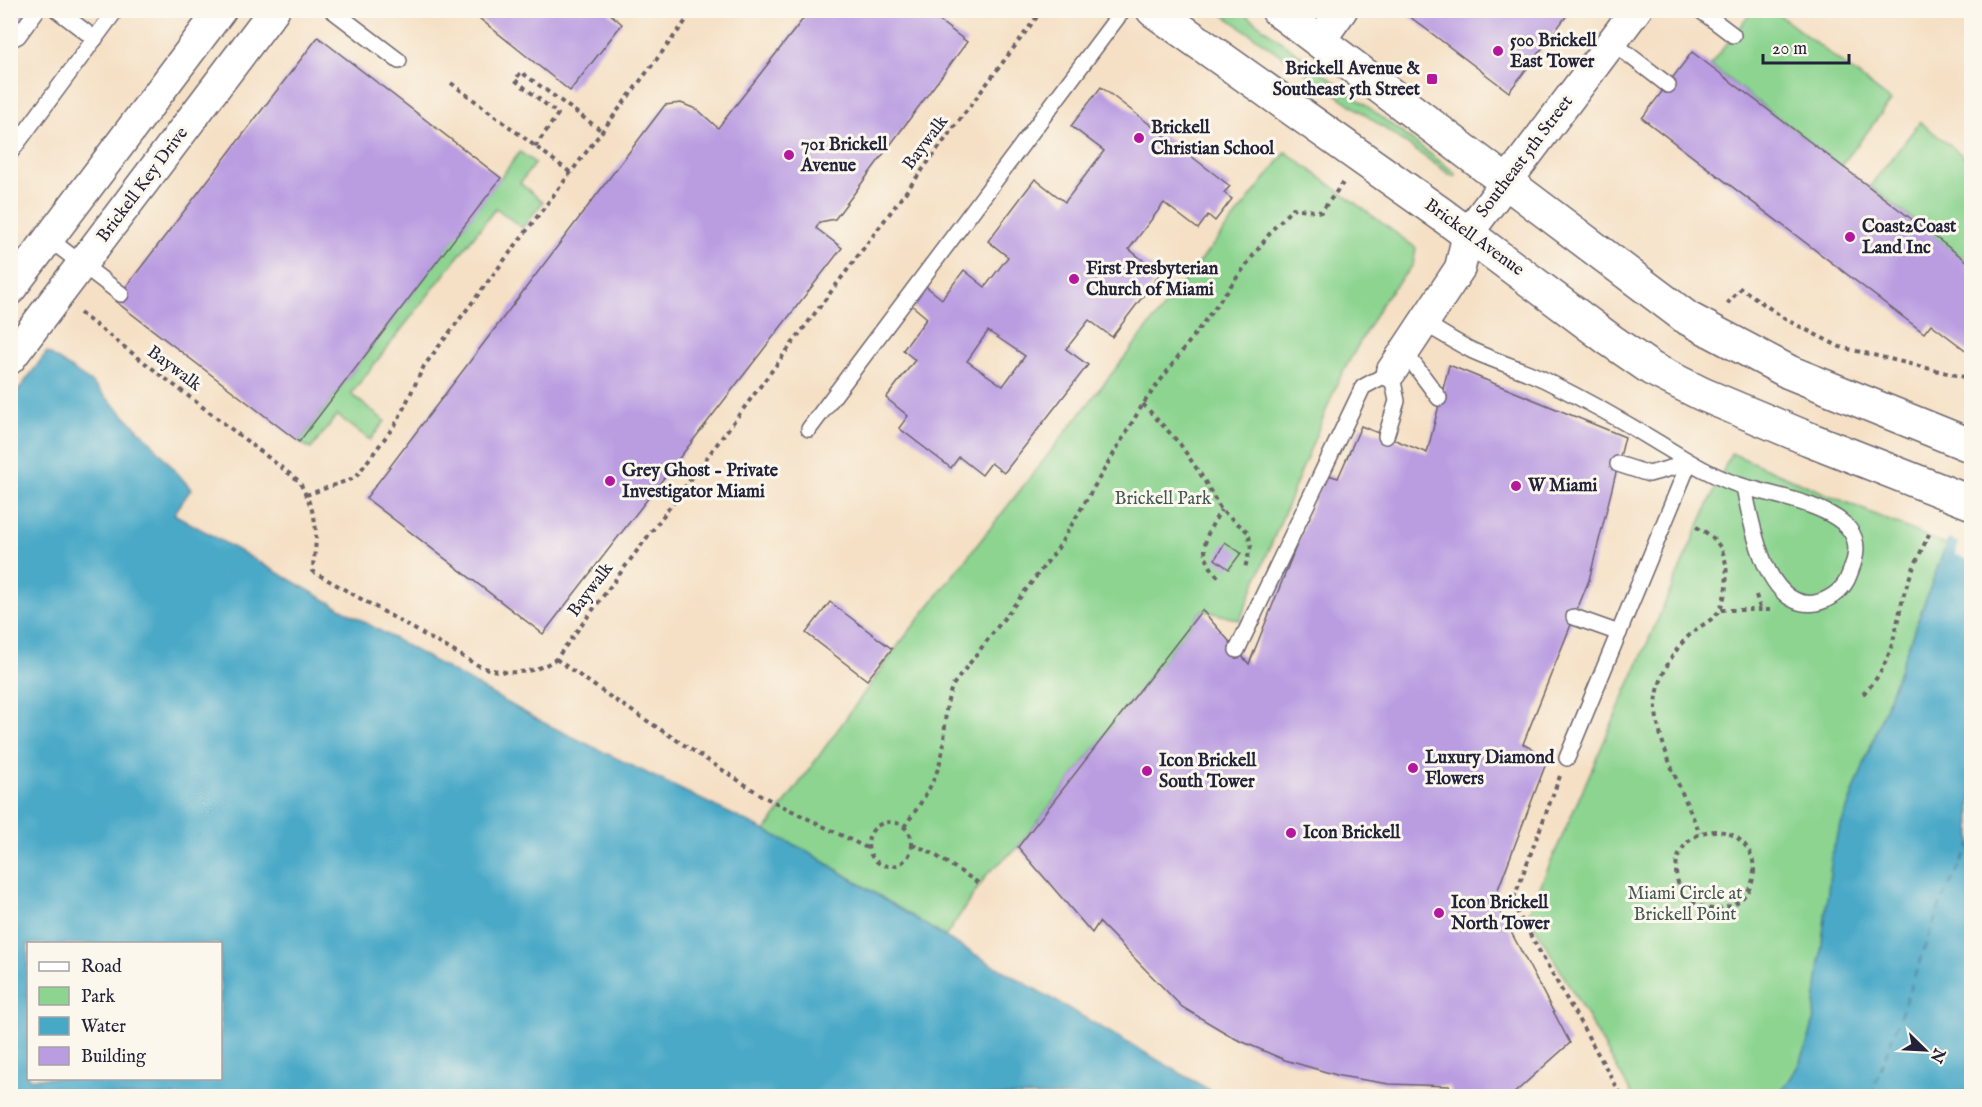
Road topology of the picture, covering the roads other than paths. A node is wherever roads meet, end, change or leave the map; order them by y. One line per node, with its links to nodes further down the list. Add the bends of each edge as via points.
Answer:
1 (37, 10): 15 (lane, via 18,36)
2 (57, 10): 14 (lane)
3 (117, 10): 14 (lane)
4 (221, 10): 22 (street)
5 (274, 10): 23 (street, Brickell Key Drive)
6 (332, 10): 17 (lane)
7 (1124, 10): 30 (lane)
8 (1154, 10): 21 (main road, Brickell Avenue)
9 (1342, 10): 16 (street)
10 (1700, 10): 13 (lane)
11 (1280, 11): 16 (main road)
12 (1622, 21): 18 (lane); 20 (street, Southeast 5th Street)
13 (1733, 35)
14 (95, 39): 19 (lane)
15 (10, 40)
16 (1319, 42): 20 (main road)
17 (399, 61)
18 (1668, 85)
19 (10, 153)
20 (1506, 182): 21 (street, Southeast 5th Street); 32 (main road, via 1688,318 1789,372)
21 (1468, 233): 26 (street, Southeast 5th Street, via 1460,268); 36 (main road, Brickell Avenue, via 1652,369 1809,440)
22 (49, 239): 23 (lane); 24 (street)
23 (82, 265): 25 (lane); 27 (street, Brickell Key Drive)
24 (10, 290)
25 (121, 294)
26 (1422, 322): 28 (street, Southeast 5th Street); 33 (lane, via 1472,351 1544,380)
27 (10, 359)
28 (1398, 362): 29 (lane); 31 (lane, via 1397,401); 39 (lane, via 1363,387)
29 (1439, 398)
30 (809, 429)
31 (1386, 436)
32 (1971, 446)
33 (1689, 463): 34 (lane, via 1649,474); 35 (lane); 38 (lane)
34 (1618, 464)
35 (1744, 487): 35 (lane, via 1752,531 1785,597 1805,605 1824,602 1844,586 1855,562 1856,544 1849,529 1834,517 1769,492)
36 (1971, 503)
37 (1574, 617): 38 (lane)
38 (1619, 633): 40 (lane)
39 (1237, 650)
40 (1567, 758)

